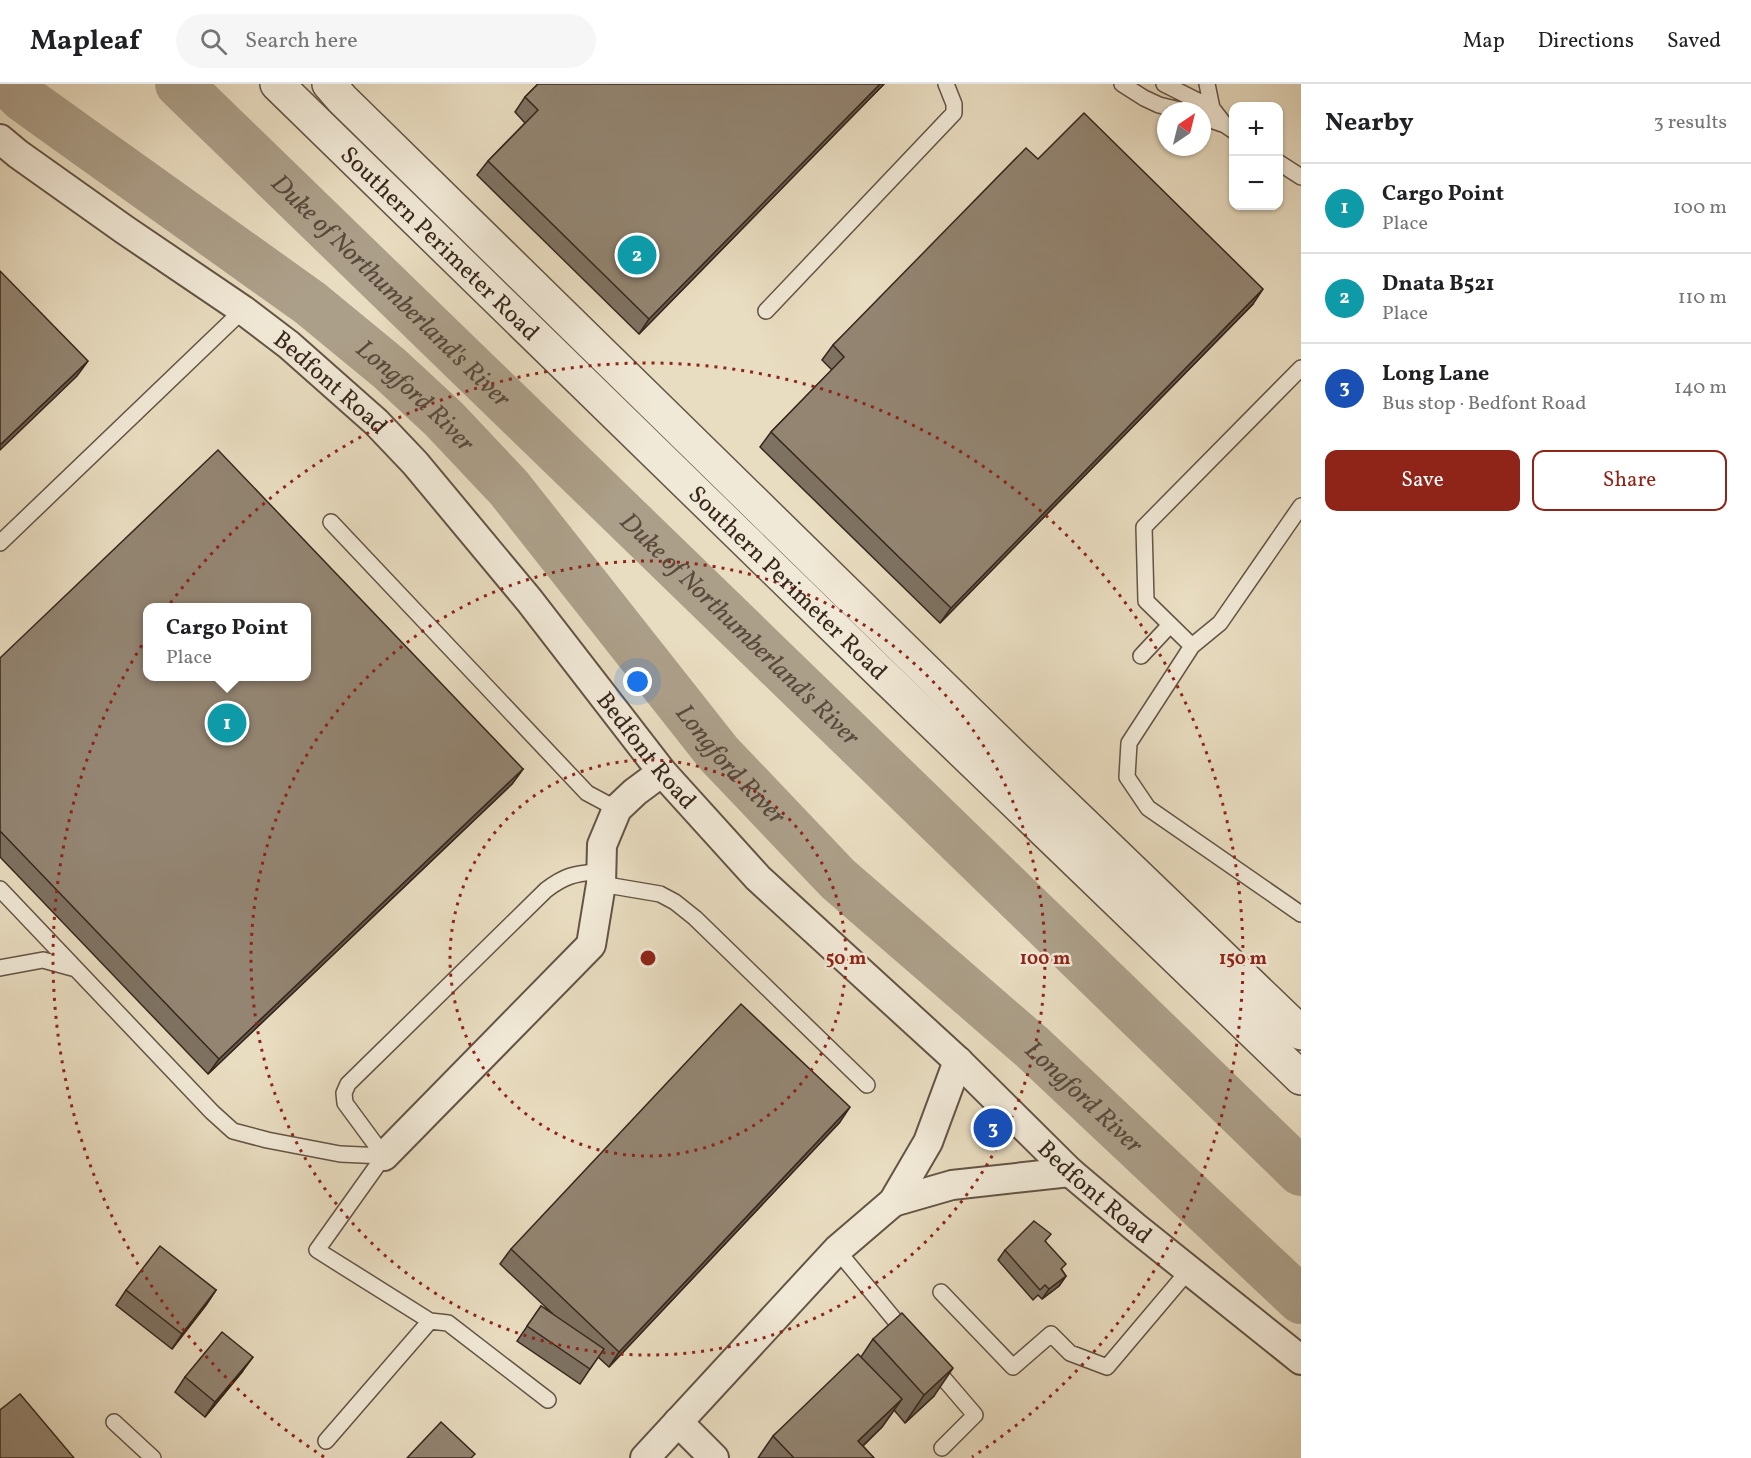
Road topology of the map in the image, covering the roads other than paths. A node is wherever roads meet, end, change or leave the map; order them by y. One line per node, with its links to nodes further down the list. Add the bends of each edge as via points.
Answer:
1 (277, 84): 33 (street, Southern Perimeter Road)
2 (946, 84): 16 (lane, via 954,113)
3 (1122, 84): 9 (lane)
4 (1164, 84): 7 (lane)
5 (1207, 84): 8 (lane)
6 (336, 89): 31 (street, Southern Perimeter Road, via 1002,746)
7 (1191, 102)
8 (1207, 102)
9 (1157, 104)
10 (1211, 116): 11 (lane)
11 (1229, 128)
12 (0, 139): 15 (street, Bedfont Road)
13 (1283, 165): 14 (lane)
14 (1301, 177)
15 (243, 310): 20 (lane); 24 (street, Bedfont Road, via 376,422 415,463 529,600)
16 (766, 311)
17 (1301, 368): 21 (lane, via 1144,526 1146,601)
18 (1301, 506): 22 (lane, via 1220,623)
19 (331, 522): 25 (lane, via 587,793)
20 (0, 543)
21 (1170, 625): 22 (lane); 23 (lane)
22 (1192, 646): 28 (lane, via 1129,743 1126,777 1148,808)
23 (1141, 656)
24 (662, 772): 25 (street); 32 (street, Bedfont Road, via 758,878)
25 (617, 809): 26 (street, via 602,845)
26 (601, 878): 34 (lane, via 675,902); 35 (street, via 591,945); 35 (lane, via 572,874 546,890 348,1084 345,1103)
27 (0, 889): 30 (lane)
28 (1301, 914)
29 (0, 968): 30 (lane, via 43,960)
30 (76, 969): 35 (lane, via 233,1131 340,1154)
31 (1301, 1033)
32 (958, 1060): 36 (street, Bedfont Road); 37 (street, via 928,1142)
33 (1301, 1078)
34 (867, 1084)
35 (384, 1156): 41 (lane, via 317,1250)
36 (1070, 1172): 37 (street, via 952,1185); 39 (street, Bedfont Road)
37 (893, 1202): 38 (street)
38 (837, 1250): 45 (street); 47 (lane, via 975,1415)
39 (1189, 1270): 40 (lane, via 1107,1367 1070,1353 1051,1334 1013,1367); 42 (street, Bedfont Road)
40 (941, 1292)
41 (430, 1321): 43 (lane, via 448,1323); 46 (lane)
42 (1301, 1360)
43 (548, 1400)
44 (114, 1422): 48 (lane)
45 (678, 1422): 49 (street); 50 (street)
46 (326, 1441)
47 (942, 1448)
48 (153, 1458)
49 (645, 1458)
50 (714, 1458)

